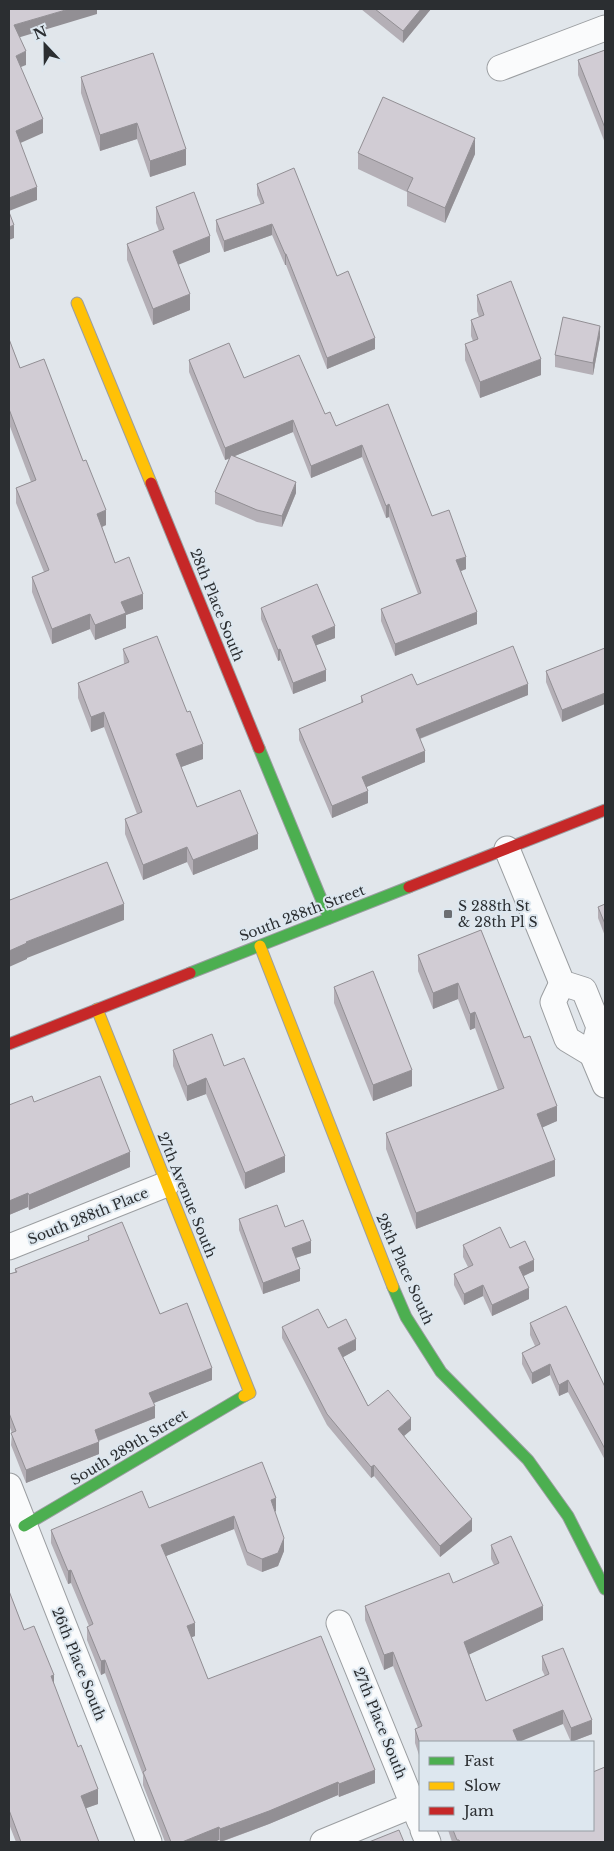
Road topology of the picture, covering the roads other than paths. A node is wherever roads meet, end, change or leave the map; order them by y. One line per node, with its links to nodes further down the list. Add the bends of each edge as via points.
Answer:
1 (605, 28): 2 (street)
2 (500, 68)
3 (77, 303): 6 (street, 28th Place South)
4 (605, 810): 5 (street, South 288th Street)
5 (507, 849): 6 (street, South 288th Street); 8 (street)
6 (329, 918): 7 (street, South 288th Street)
7 (260, 946): 9 (street, South 288th Street); 18 (street, 28th Place South, via 406,1317 441,1372 528,1460 568,1516)
8 (562, 983): 11 (street, via 584,990 599,1027); 11 (street, via 554,1002 567,1039)
9 (97, 1009): 10 (street, South 288th Street); 13 (street, 27th Avenue South)
10 (9, 1044)
11 (599, 1052): 12 (street)
12 (605, 1085)
13 (167, 1184): 14 (street, South 288th Place); 15 (street, 27th Avenue South)
14 (9, 1247)
15 (250, 1392): 17 (street, South 289th Street)
16 (9, 1486): 17 (street, 26th Place South)
17 (24, 1526): 21 (street, 26th Place South)
18 (605, 1589)
19 (339, 1624): 20 (street, 27th Place South)
20 (417, 1813): 22 (street)
21 (149, 1842)
22 (323, 1842)

